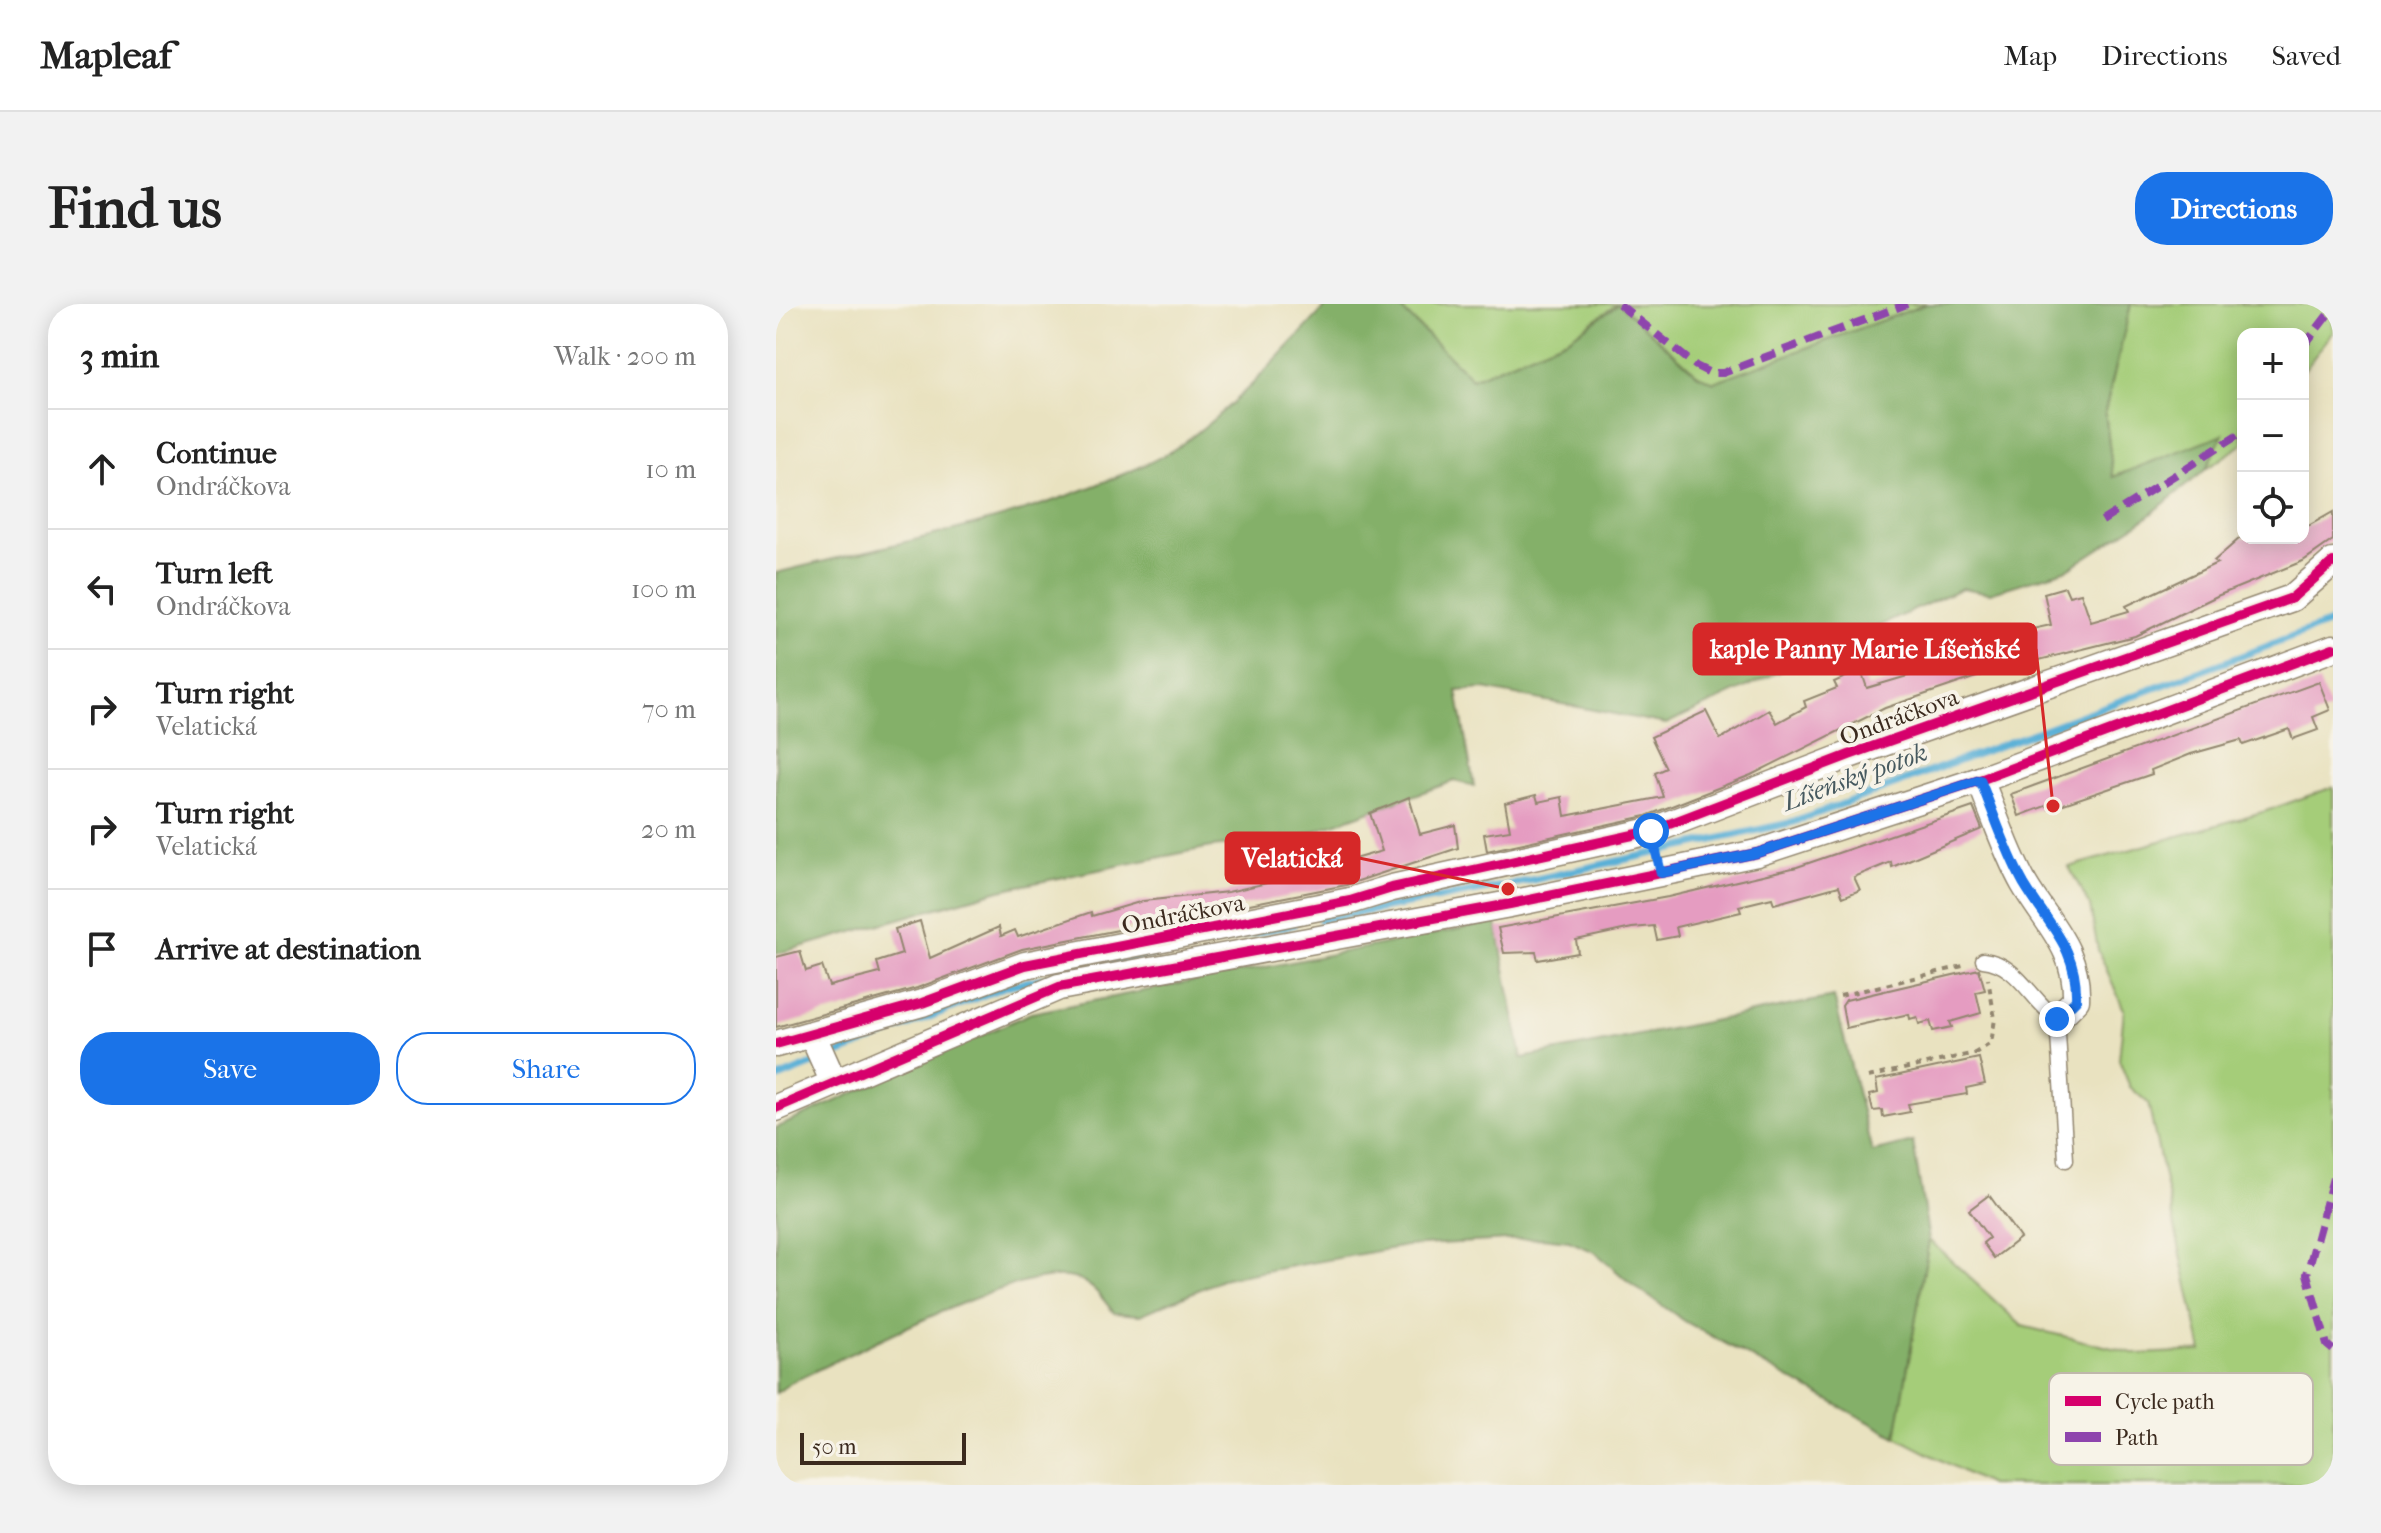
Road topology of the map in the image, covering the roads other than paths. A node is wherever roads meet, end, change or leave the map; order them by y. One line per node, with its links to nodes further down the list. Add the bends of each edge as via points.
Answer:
1 (2333, 562): 4 (street, Ondráčkova, via 2292,598 1849,755)
2 (2333, 648): 3 (street, Ondráčkova)
3 (1980, 780): 4 (street, Ondráčkova, via 1757,853); 6 (street, via 2023,882 2077,974 2076,1000)
4 (1656, 851): 8 (street, Ondráčkova, via 1059,987); 8 (street, Ondráčkova, via 1392,888 1350,901 1025,965 922,1003)
5 (1983, 960): 6 (lane, via 2004,964)
6 (2057, 1019): 10 (lane)
7 (776, 1044): 8 (street, Ondráčkova)
8 (824, 1060): 9 (street, Ondráčkova)
9 (776, 1108)
10 (2066, 1160)

